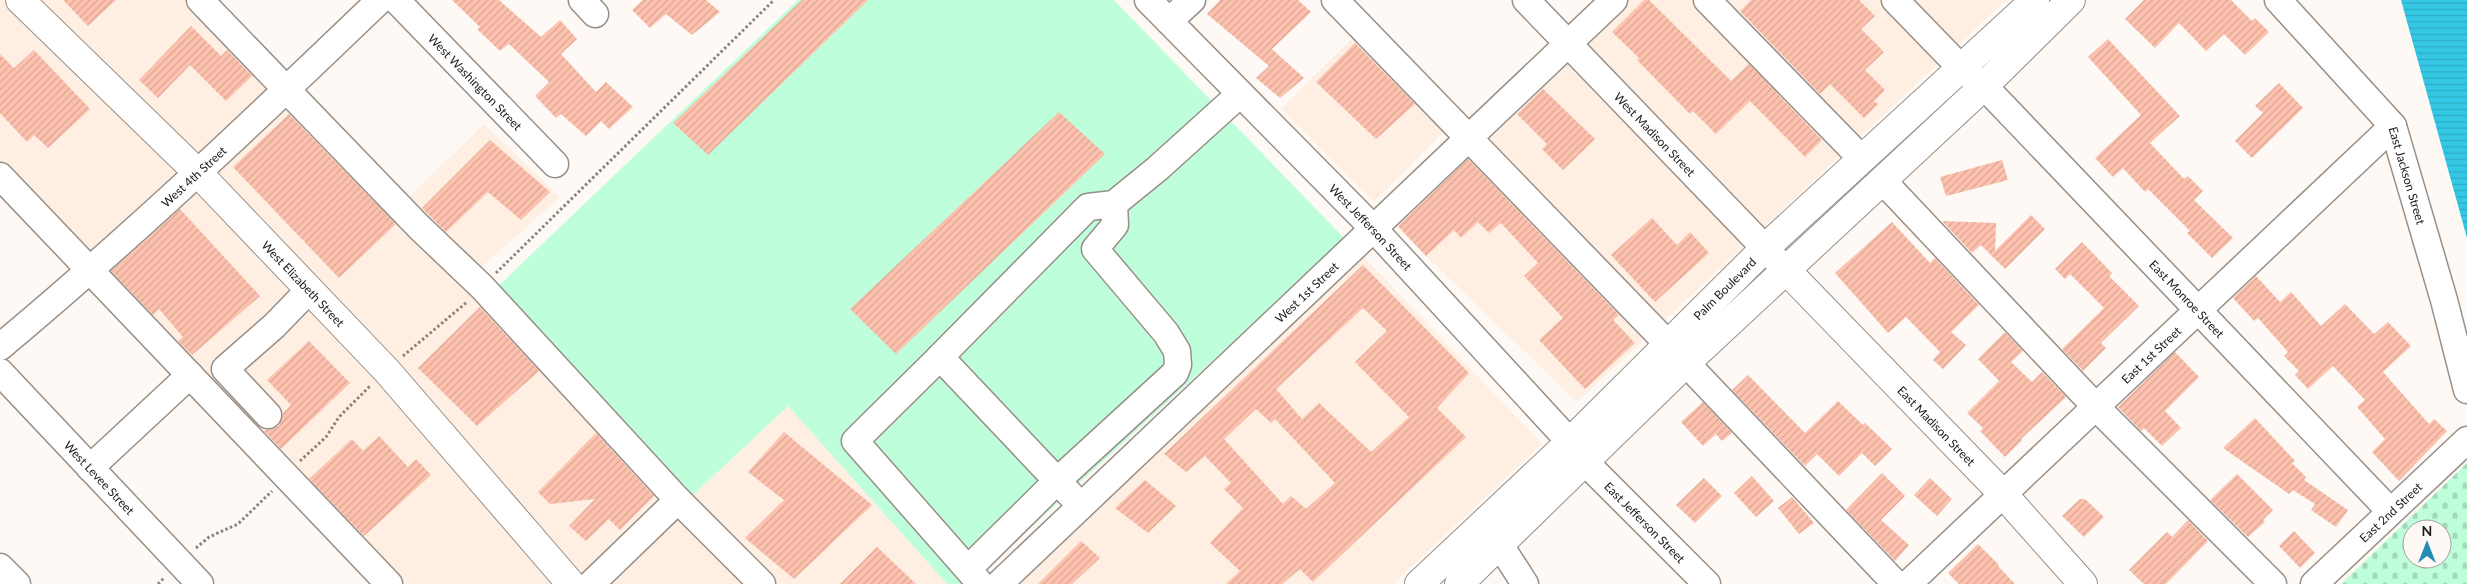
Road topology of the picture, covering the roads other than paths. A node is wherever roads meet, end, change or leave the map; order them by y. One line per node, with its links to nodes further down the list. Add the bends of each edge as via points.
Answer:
1 (20, 0): 25 (main road, West Elizabeth Street)
2 (200, 0): 19 (street)
3 (380, 0): 19 (street, West 4th Street)
4 (396, 0): 24 (street, West Washington Street)
5 (1148, 0): 15 (street, West Jefferson Street)
6 (1192, 0): 15 (street)
7 (1335, 0): 22 (street)
8 (1526, 0): 16 (street, West Madison Street)
9 (1614, 0): 16 (street, West 1st Street)
10 (1707, 0): 23 (street)
11 (1895, 0): 17 (street, East Monroe Street)
12 (2036, 0): 17 (main road, Palm Boulevard)
13 (2071, 0): 18 (main road, Palm Boulevard)
14 (2278, 0): 21 (street, East Jackson Street)
15 (1169, 22): 20 (street, West Jefferson Street)
16 (1569, 43): 22 (street, West 1st Street); 30 (street, West Madison Street)
17 (1962, 69): 18 (street, East Monroe Street); 23 (main road, Palm Boulevard)
18 (1984, 86): 27 (main road, Palm Boulevard); 34 (street, East Monroe Street)
19 (287, 89): 25 (street, West 4th Street); 48 (street, via 419,227 482,287)
20 (1240, 94): 28 (street); 29 (street, West Jefferson Street)
21 (2393, 126): 34 (street, East 1st Street); 40 (street, East Jackson Street)
22 (1468, 138): 29 (street, West 1st Street); 36 (street)
23 (1862, 160): 27 (main road); 30 (main road, Palm Boulevard)
24 (555, 164)
25 (198, 174): 32 (street, West 4th Street); 33 (main road, West Elizabeth Street)
26 (0, 176): 32 (street)
27 (1882, 180): 31 (main road, Palm Boulevard); 41 (street)
28 (1114, 204): 37 (street, via 1088,207); 46 (street, via 1115,225 1095,250 1166,333 1177,351 1178,365 1175,373)
29 (1372, 228): 44 (street, West Jefferson Street); 49 (street, West 1st Street)
30 (1765, 248): 31 (street, West Madison Street); 36 (main road, Palm Boulevard)
31 (1785, 269): 36 (main road, Palm Boulevard); 47 (main road, East Madison Street)
32 (90, 272): 35 (street, West 4th Street); 39 (street)
33 (309, 290): 42 (street, via 225,369); 57 (main road, West Elizabeth Street, via 391,376)
34 (2200, 310): 41 (street, East 1st Street); 50 (street, East Monroe Street)
35 (0, 347)
36 (1677, 354): 44 (main road, Palm Boulevard); 65 (street)
37 (940, 357): 46 (street); 53 (street, via 855,441)
38 (0, 372): 45 (street, West Levee Street)
39 (190, 375): 45 (street); 56 (street)
40 (2467, 390)
41 (2096, 407): 47 (street, East 1st Street); 68 (street)
42 (268, 414)
43 (2467, 440): 50 (street, East 2nd Street)
44 (1577, 451): 51 (main road, Palm Boulevard); 61 (main road, Palm Boulevard); 64 (street, East Jefferson Street)
45 (90, 468): 55 (street, West Levee Street)
46 (1058, 481): 49 (street); 53 (street)
47 (2003, 494): 66 (street, East 1st Street); 67 (main road, East Madison Street)
48 (678, 500): 58 (street); 59 (street)
49 (1081, 506): 60 (street, West 1st Street)
50 (2390, 511): 69 (street, East 2nd Street)
51 (1500, 544): 62 (main road, Palm Boulevard); 63 (street)
52 (0, 567): 54 (street)
53 (975, 576)
54 (17, 584)
55 (200, 584)
56 (389, 584)
57 (571, 584)
58 (590, 584)
59 (762, 584)
60 (999, 584)
61 (1419, 584)
62 (1460, 584)
63 (1525, 584)
64 (1707, 584)
65 (1896, 584)
66 (1908, 584)
67 (2083, 584)
68 (2273, 584)
69 (2314, 584)

